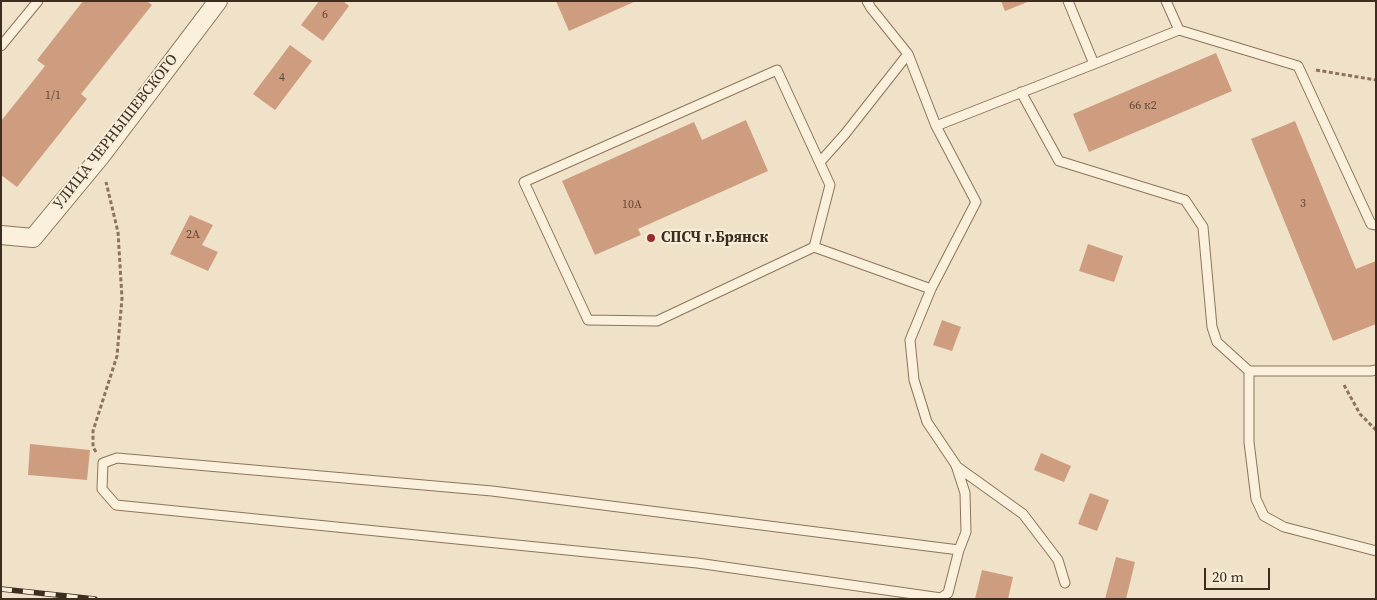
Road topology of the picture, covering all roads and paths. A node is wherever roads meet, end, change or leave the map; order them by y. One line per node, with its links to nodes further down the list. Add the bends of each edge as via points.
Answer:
1 (38, 1): 7 (lane)
2 (218, 1): 14 (street, УЛИЦА ЧЕРНЫШЕВСКОГО)
3 (867, 1): 8 (lane)
4 (1068, 1): 9 (lane)
5 (1166, 1): 6 (lane)
6 (1179, 30): 9 (lane); 10 (lane)
7 (1, 46)
8 (908, 54): 13 (lane); 15 (lane)
9 (1094, 64): 12 (lane)
10 (1298, 66): 11 (path); 16 (lane, via 1371,224)
11 (1376, 80)
12 (1021, 92): 13 (lane); 21 (lane, via 1059,161 1185,200 1203,227 1212,327 1217,342)
13 (936, 126): 19 (lane, via 976,202)
14 (100, 157): 17 (street, УЛИЦА ЧЕРНЫШЕВСКОГО, via 33,238); 24 (path, via 118,232 122,298 117,356 93,431 93,447)
15 (820, 162): 18 (lane, via 830,185); 18 (lane, via 777,70 524,182 588,320 657,321)
16 (1376, 225)
17 (1, 235)
18 (814, 248): 19 (lane)
19 (931, 289): 25 (lane, via 910,340 914,380 927,422)
20 (1376, 370): 22 (lane)
21 (1249, 371): 22 (lane); 27 (lane, via 1249,442 1256,499 1264,516 1284,527)
22 (1336, 371): 23 (path, via 1360,414)
23 (1376, 430)
24 (104, 462): 26 (lane, via 117,458 492,491); 26 (lane, via 102,489 116,505 697,563 941,598 948,593)
25 (956, 465): 26 (lane, via 965,493 966,532); 28 (lane, via 1023,514 1058,560)
26 (959, 550)
27 (1376, 551)
28 (1065, 583)

